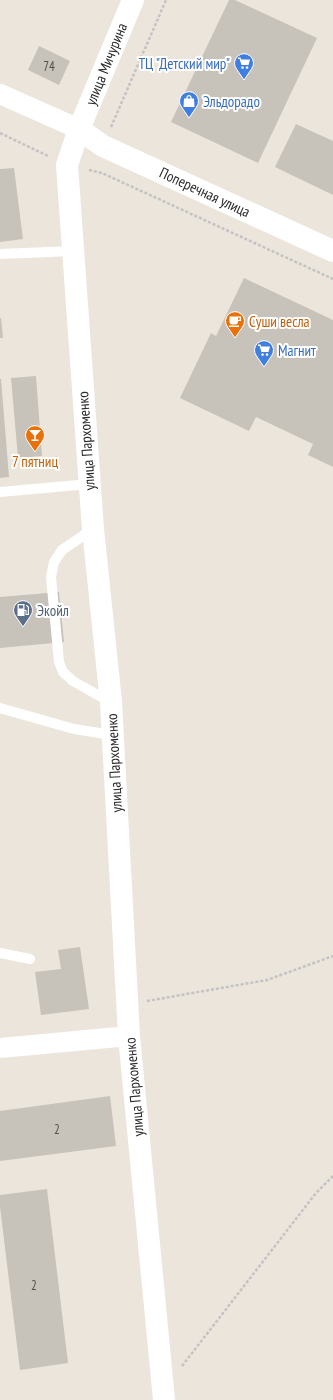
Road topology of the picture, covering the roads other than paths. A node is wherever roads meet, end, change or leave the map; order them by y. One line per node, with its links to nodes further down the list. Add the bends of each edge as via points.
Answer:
1 (133, 0): 3 (street, улица Мичурина)
2 (0, 94): 3 (street)
3 (79, 129): 4 (street, улица Пархоменко, via 67,165); 5 (street, Поперечная улица, via 103,146)
4 (73, 251): 6 (lane); 7 (street, улица Пархоменко)
5 (333, 251)
6 (0, 254)
7 (90, 484): 8 (lane); 9 (street, улица Пархоменко)
8 (0, 492)
9 (93, 529): 10 (street, улица Пархоменко); 10 (lane, via 62,550 54,562 51,577 59,662 63,672 73,681)
10 (111, 702): 12 (street, улица Пархоменко)
11 (0, 708): 12 (lane, via 74,729)
12 (112, 735): 15 (street, улица Пархоменко)
13 (0, 953): 14 (lane)
14 (30, 960)
15 (129, 1036): 16 (street); 17 (street, улица Пархоменко)
16 (0, 1048)
17 (163, 1395)

